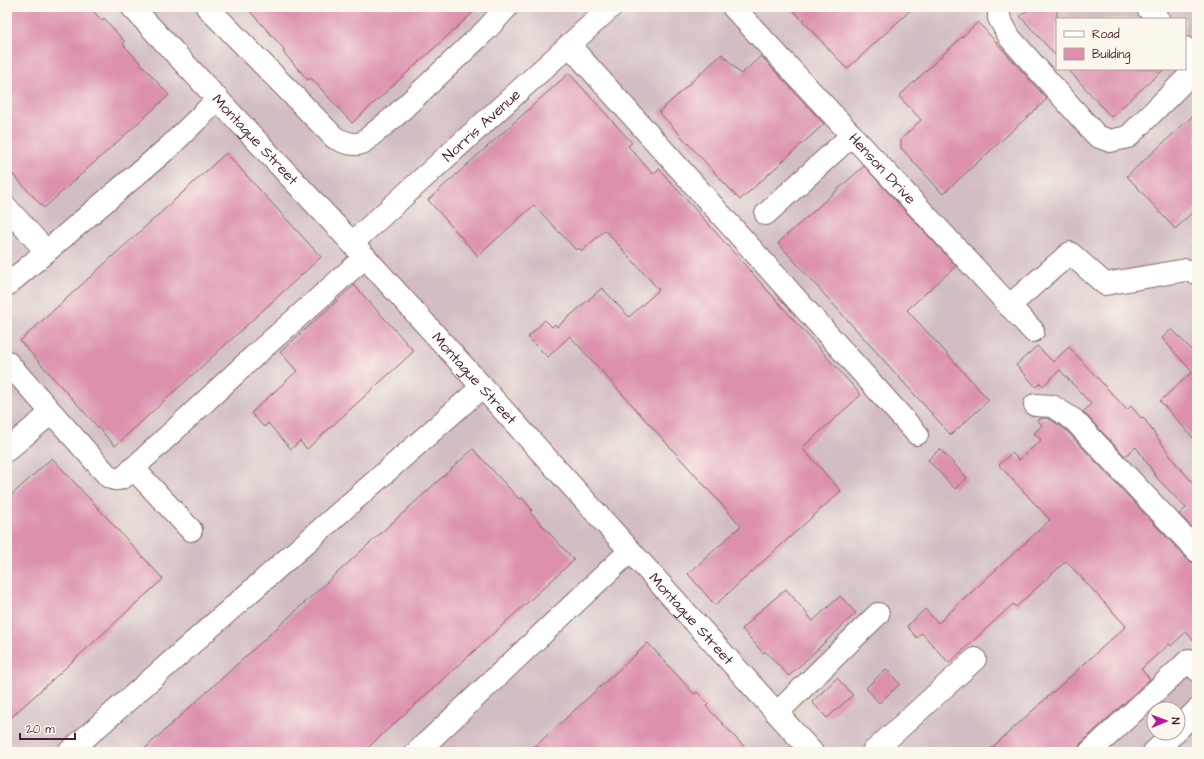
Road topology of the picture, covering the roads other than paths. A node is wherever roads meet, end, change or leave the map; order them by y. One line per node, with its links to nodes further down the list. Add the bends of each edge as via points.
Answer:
1 (132, 7): 13 (street, Montague Street)
2 (208, 7): 3 (street, via 335,138 350,144 358,144 394,117)
3 (507, 7)
4 (611, 7): 9 (street, Norris Avenue)
5 (733, 7): 14 (street, Henson Drive)
6 (999, 7): 12 (street, via 1000,18 1010,38 1097,136 1110,141 1128,137)
7 (1147, 7): 8 (street)
8 (1157, 18)
9 (569, 45): 17 (street, Norris Avenue); 27 (street)
10 (1186, 49): 11 (street)
11 (1197, 61)
12 (1197, 68)
13 (218, 99): 17 (street, Montague Street); 18 (street, via 168,148)
14 (852, 135): 16 (street); 21 (street, Henson Drive)
15 (7, 208): 18 (street)
16 (766, 214)
17 (359, 250): 24 (street, Montague Street); 29 (street, Norris Avenue, via 252,357)
18 (46, 251): 20 (street)
19 (1197, 273): 21 (street, via 1186,270 1105,284 1070,253)
20 (7, 285)
21 (1009, 306): 22 (street, Henson Drive)
22 (1033, 331)
23 (10, 372): 26 (street, Norris Avenue)
24 (482, 387): 31 (street, Montague Street); 40 (street)
25 (1035, 404): 32 (street, via 1052,406 1074,420)
26 (51, 413): 28 (street); 29 (street, Norris Avenue, via 113,480 119,480)
27 (917, 434)
28 (7, 450)
29 (133, 468): 30 (street)
30 (191, 530)
31 (630, 551): 37 (street, Montague Street); 41 (street)
32 (1197, 551)
33 (878, 614): 37 (street)
34 (975, 659): 43 (street)
35 (1196, 666): 44 (street, via 1189,660)
36 (1197, 710): 38 (street)
37 (777, 713): 42 (street, Montague Street)
38 (1186, 721)
39 (1166, 741): 45 (street)
40 (70, 752)
41 (417, 752)
42 (812, 752)
43 (874, 752)
44 (1090, 752)
45 (1154, 752)

